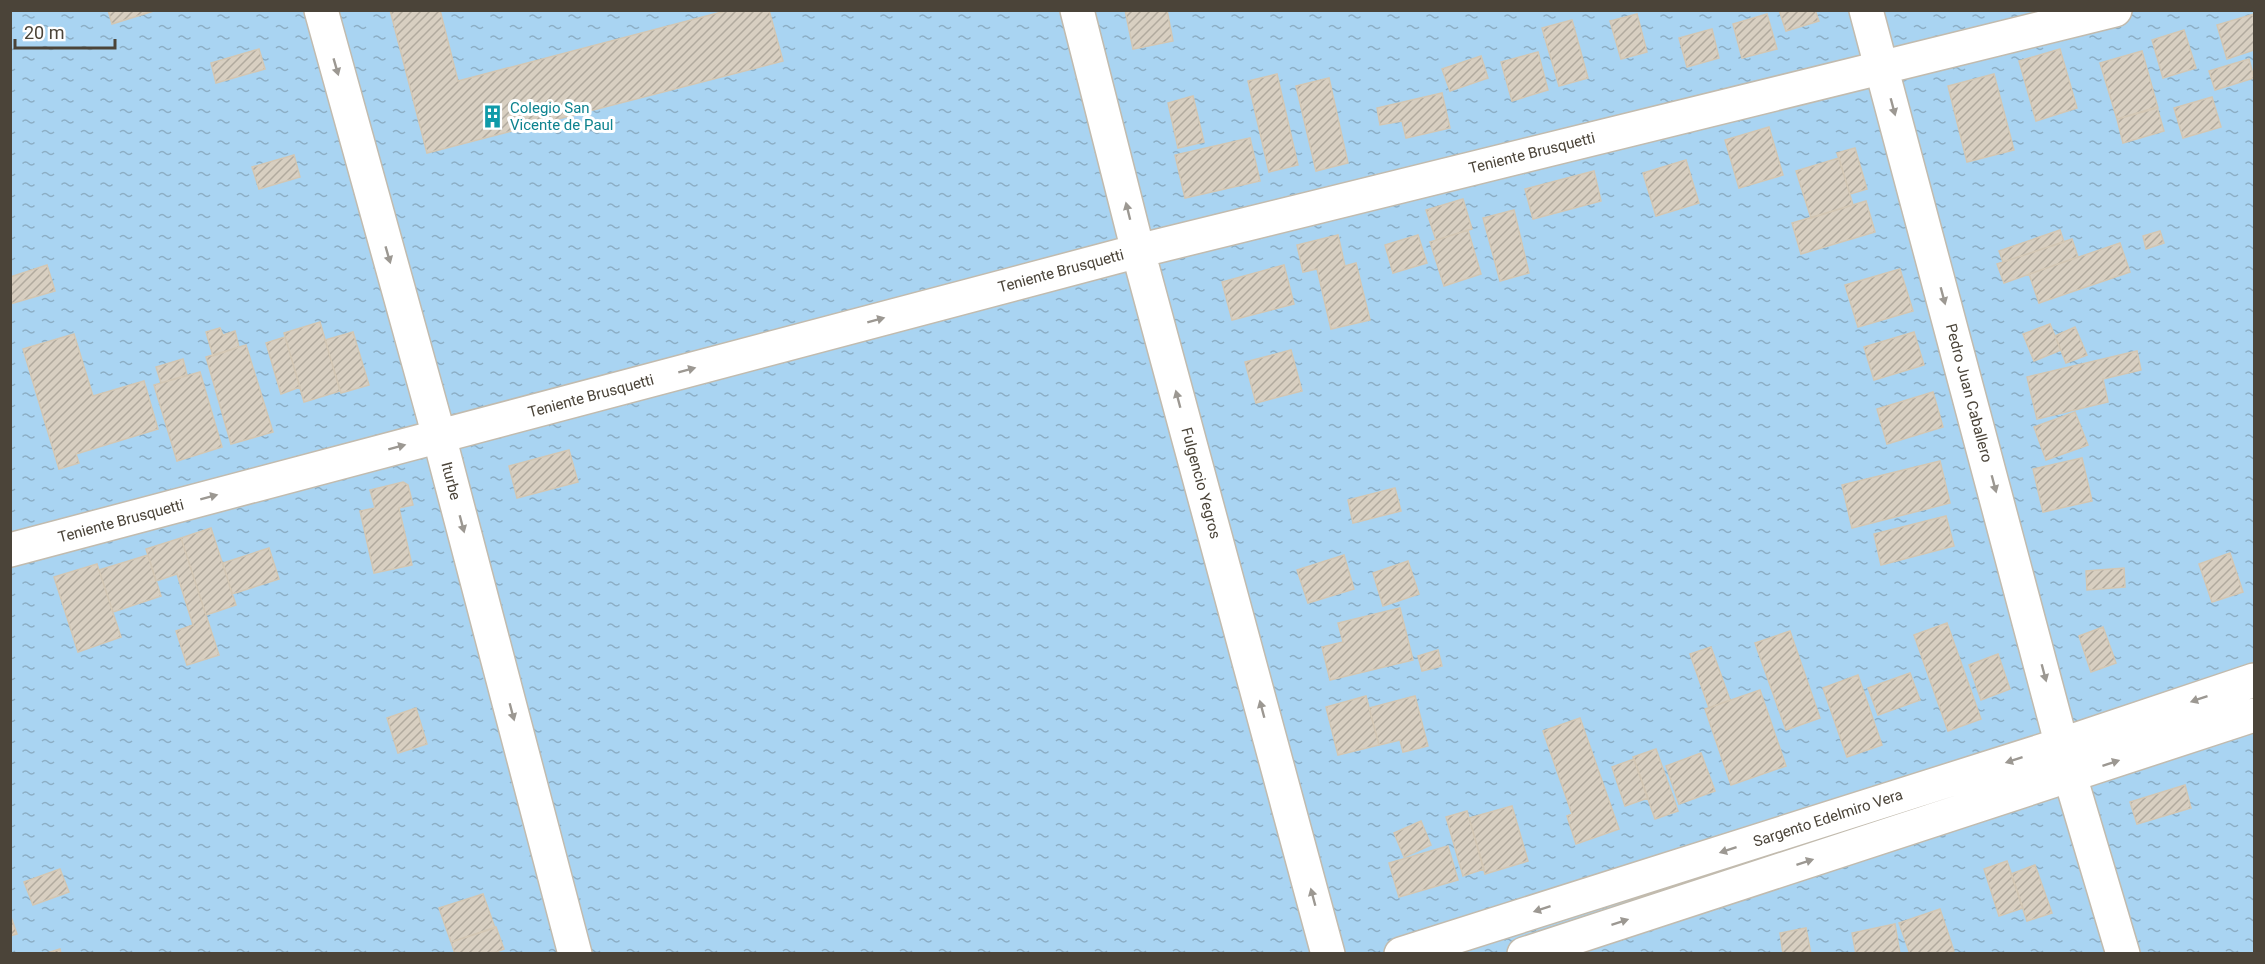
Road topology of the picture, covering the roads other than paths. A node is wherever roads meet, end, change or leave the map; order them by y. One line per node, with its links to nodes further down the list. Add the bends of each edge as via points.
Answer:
1 (321, 10): 7 (street, Iturbe, one-way to 7)
2 (1077, 10): 6 (street, Fulgencio Yegros, one-way to 2)
3 (1866, 10): 5 (street, Pedro Juan Caballero)
4 (2115, 10): 5 (street, Teniente Brusquetti)
5 (1882, 67): 6 (street, Teniente Brusquetti); 11 (street, Pedro Juan Caballero, one-way to 11)
6 (1138, 250): 7 (street, Teniente Brusquetti, one-way to 6); 14 (street, Fulgencio Yegros, one-way to 6)
7 (439, 436): 8 (street, Teniente Brusquetti, one-way to 7); 13 (street, Iturbe, one-way to 13)
8 (10, 550)
9 (2254, 680): 11 (street, Sargento Edelmiro Vera, one-way to 11)
10 (2254, 715): 12 (street, one-way to 10)
11 (2063, 744): 12 (street, Pedro Juan Caballero); 15 (street, Sargento Edelmiro Vera, one-way to 15)
12 (2070, 776): 16 (street, one-way to 12); 17 (street, Pedro Juan Caballero)
13 (575, 954)
14 (1328, 954)
15 (1401, 954)
16 (1524, 954)
17 (2123, 954)

